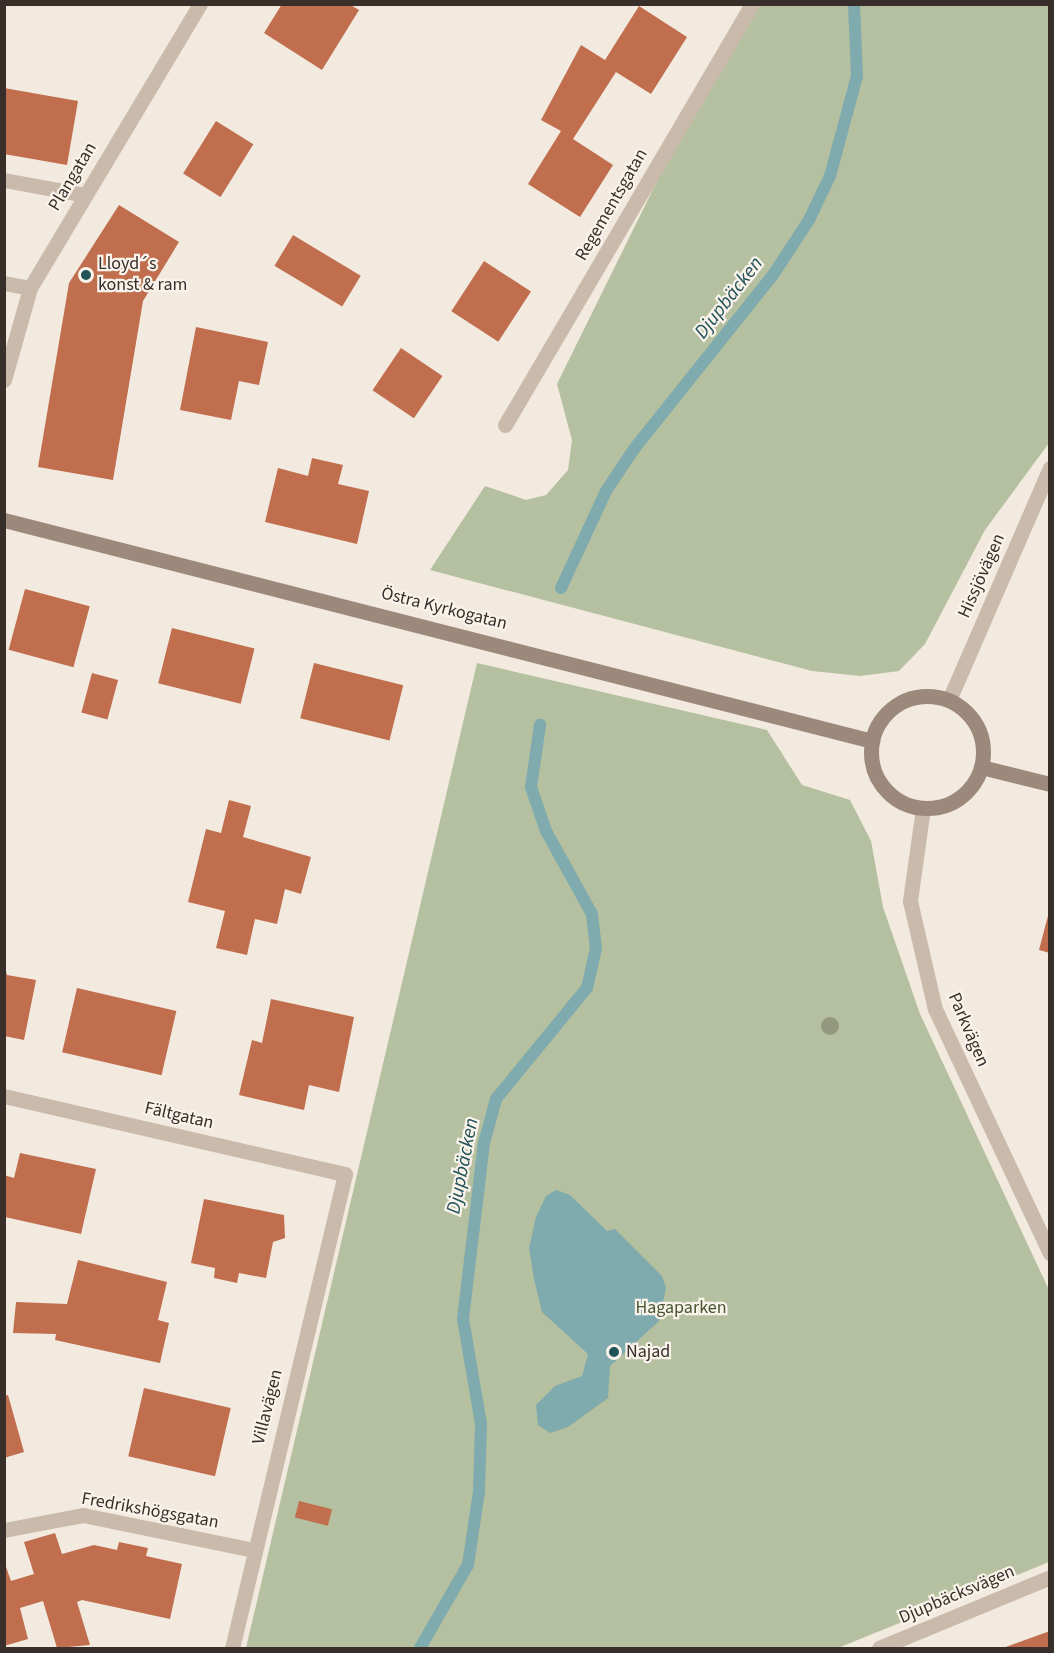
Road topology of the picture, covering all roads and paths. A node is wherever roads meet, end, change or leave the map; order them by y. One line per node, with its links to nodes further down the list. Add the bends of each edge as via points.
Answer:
1 (200, 4): 4 (street, Plangatan)
2 (752, 4): 8 (street, Regementsgatan)
3 (4, 180): 4 (street)
4 (86, 195): 6 (street, Plangatan)
5 (4, 283): 6 (street)
6 (30, 288): 7 (street, Plangatan)
7 (4, 380)
8 (506, 425)
9 (1050, 468): 11 (street, Hissjövägen)
10 (4, 520): 12 (street, Östra Kyrkogatan)
11 (949, 700): 12 (street, via 920,696 902,702 885,715); 13 (street, via 972,715 983,750)
12 (872, 741): 15 (street, via 879,781 895,799)
13 (981, 767): 14 (street); 15 (street, via 971,790 957,801)
14 (1050, 784)
15 (923, 808): 18 (street, Parkvägen, via 910,901 935,1009)
16 (4, 1095): 17 (street, Fältgatan)
17 (345, 1174): 20 (street, Villavägen)
18 (1050, 1253)
19 (4, 1530): 20 (street, Fredrikshögsgatan, via 83,1515)
20 (254, 1550): 22 (street, Villavägen)
21 (1050, 1577): 23 (street, Djupbäcksvägen)
22 (232, 1648)
23 (879, 1648)

